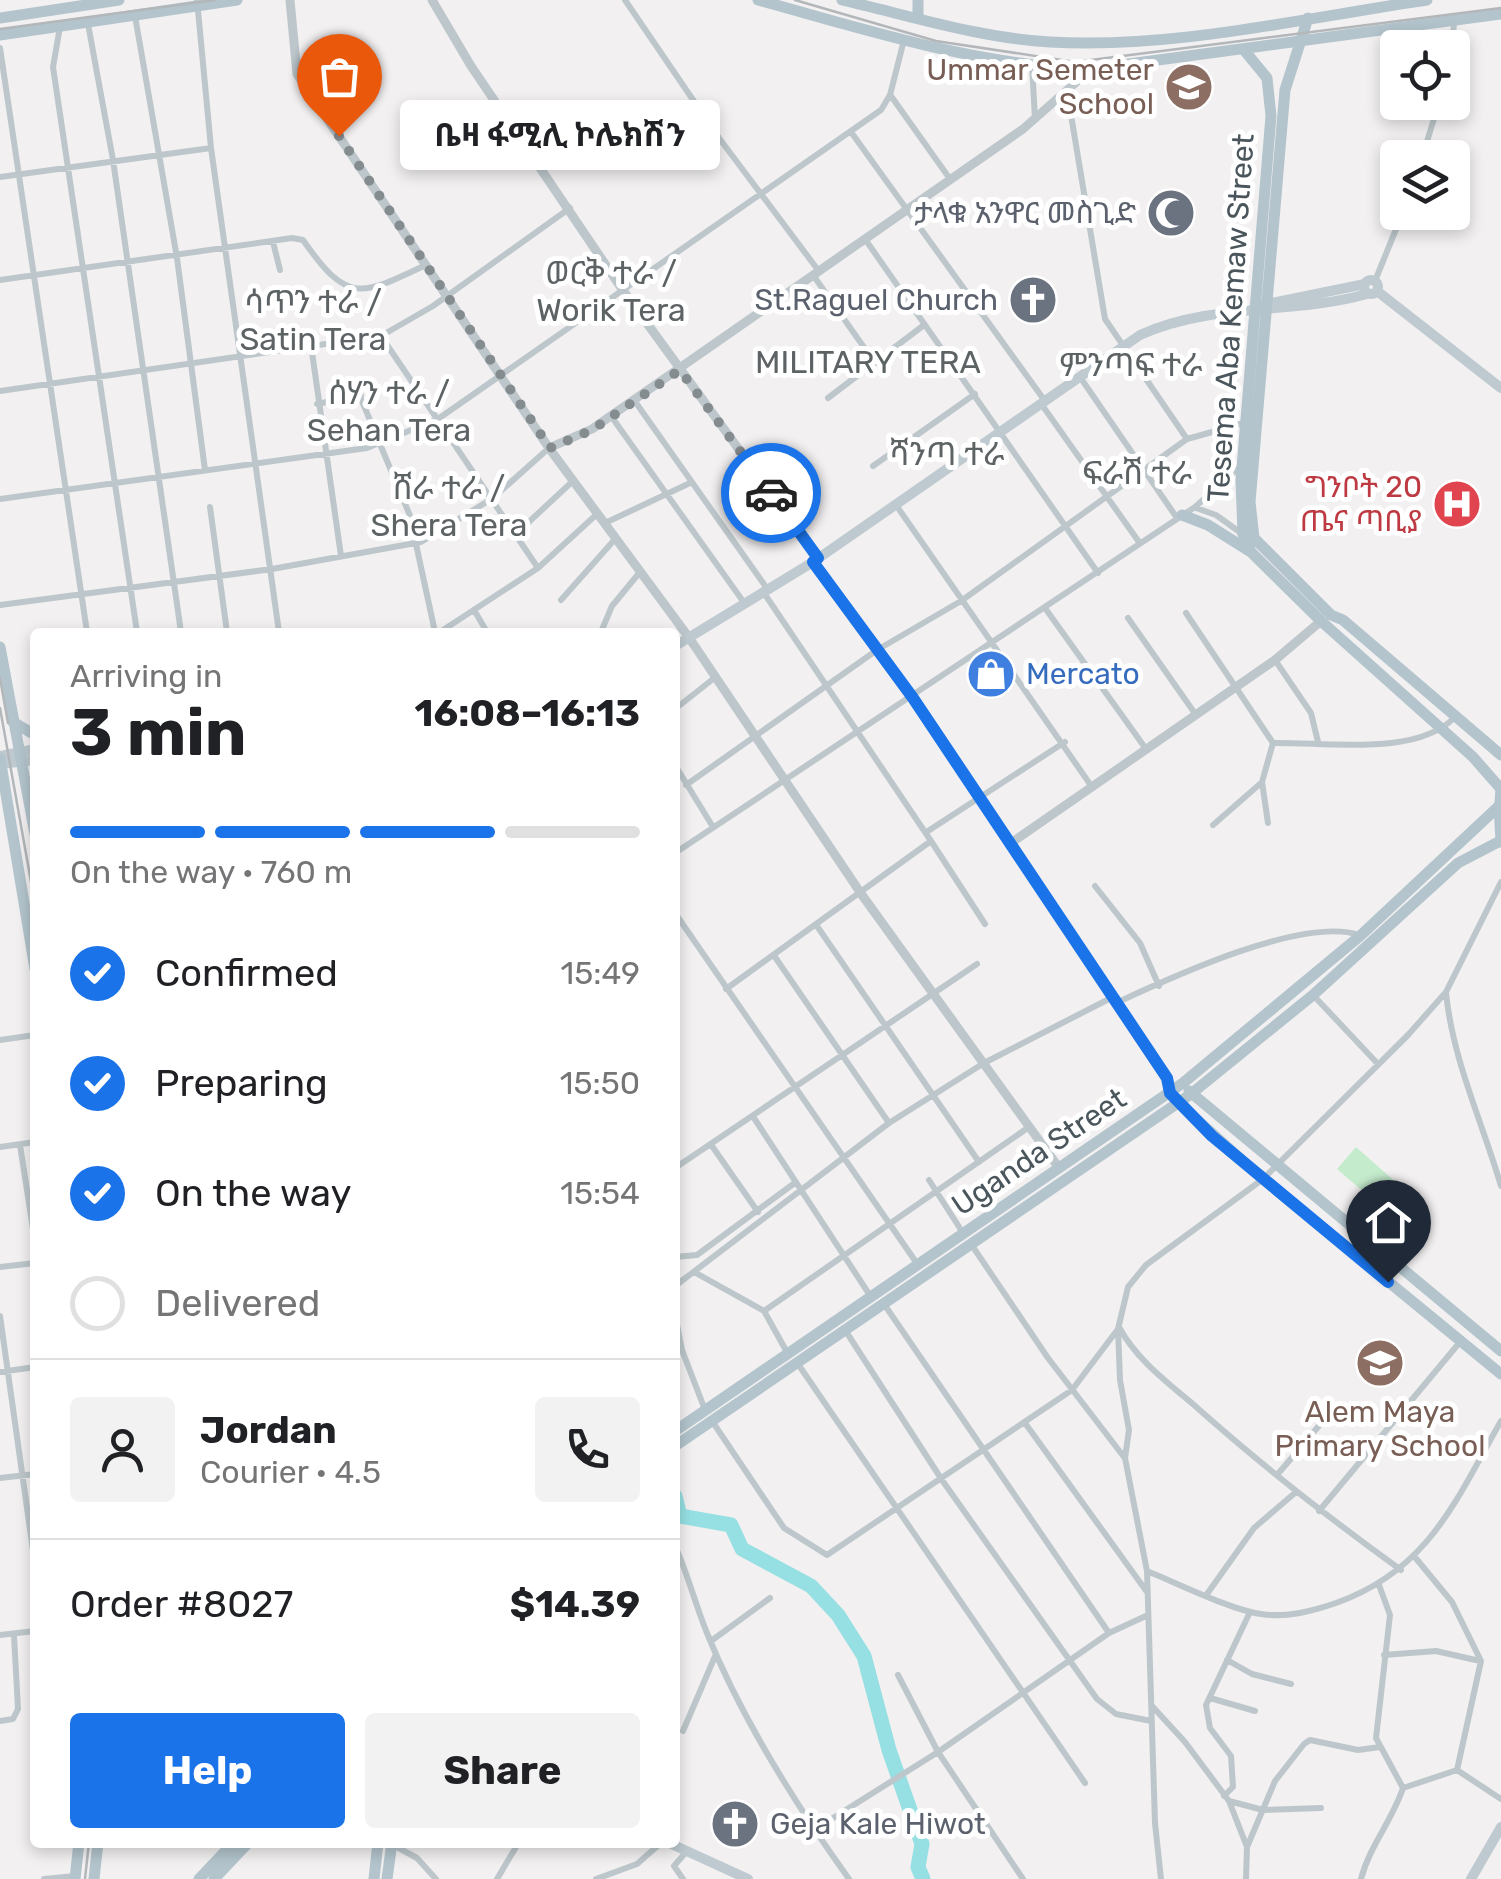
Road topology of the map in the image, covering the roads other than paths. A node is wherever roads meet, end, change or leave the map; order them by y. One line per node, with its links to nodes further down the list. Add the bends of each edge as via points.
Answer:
1 (119, 0): 15 (main road)
2 (238, 0): 10 (main road)
3 (290, 0): 50 (street, via 297,74)
4 (432, 0): 42 (street)
5 (624, 0): 41 (street)
6 (758, 0): 24 (main road)
7 (842, 0): 11 (main road)
8 (918, 0): 16 (main road)
9 (1428, 0): 12 (main road)
10 (197, 3): 14 (main road); 34 (street)
11 (886, 5): 16 (main road)
12 (1344, 12): 17 (main road); 23 (main road)
13 (1501, 14): 18 (main road)
14 (135, 15): 19 (main road); 35 (street)
15 (0, 18)
16 (918, 18): 17 (main road, via 986,35 1072,43)
17 (1308, 18): 25 (main road, Tesema Aba Kemaw Street)
18 (1454, 20): 21 (street); 23 (main road)
19 (88, 24): 20 (main road); 36 (street)
20 (60, 27): 22 (main road); 37 (street, via 53,67)
21 (1453, 30)
22 (0, 35)
23 (1350, 36): 25 (main road)
24 (904, 40): 28 (main road); 31 (street)
25 (1299, 43): 27 (main road); 59 (main road, Tesema Aba Kemaw Street, via 1285,90)
26 (0, 48): 38 (street)
27 (1244, 50): 29 (main road); 59 (main road, Tesema Aba Kemaw Street, via 1266,78 1271,116)
28 (1032, 65): 29 (main road); 32 (street)
29 (1091, 69): 30 (street)
30 (1067, 91): 32 (street); 63 (street, via 1100,299)
31 (890, 95): 33 (street); 40 (street)
32 (1036, 120): 40 (street)
33 (851, 132): 41 (street); 43 (street)
34 (211, 148): 35 (street); 47 (street)
35 (161, 153): 36 (street); 48 (street)
36 (114, 160): 37 (street); 49 (street)
37 (69, 167): 38 (street); 51 (street)
38 (22, 174): 39 (street); 54 (street)
39 (0, 177)
40 (950, 179): 43 (street)
41 (760, 194): 53 (street); 57 (street)
42 (570, 208): 57 (street); 58 (street)
43 (909, 209): 45 (street); 80 (street)
44 (1395, 230): 56 (street)
45 (865, 240): 53 (street); 60 (street)
46 (272, 242): 47 (street); 50 (street, via 303,240 334,280 352,290); 52 (street)
47 (227, 251): 48 (street); 64 (street)
48 (177, 258): 49 (street); 65 (street)
49 (128, 263): 51 (street); 67 (street)
50 (427, 264): 58 (street)
51 (82, 269): 54 (street); 70 (street)
52 (280, 270)
53 (815, 272): 66 (street); 68 (street)
54 (35, 275): 55 (street); 73 (street)
55 (0, 280)
56 (1371, 287): 59 (main road); 74 (main road)
57 (622, 288): 68 (street); 69 (street)
58 (447, 295): 61 (street); 69 (street)
59 (1257, 308): 63 (main road, via 1167,324); 84 (main road, Tesema Aba Kemaw Street)
60 (924, 324): 66 (street); 76 (street)
61 (380, 336): 62 (street); 83 (street)
62 (311, 345): 64 (street); 81 (street)
63 (1120, 347): 71 (main road); 86 (street)
64 (239, 355): 65 (street); 90 (street)
65 (192, 362): 67 (street); 93 (street)
66 (875, 364): 78 (street)
67 (142, 369): 70 (street); 95 (street)
68 (680, 370): 79 (street); 118 (street)
69 (501, 372): 83 (street); 88 (street)
70 (98, 375): 73 (street); 97 (street)
71 (1080, 377): 80 (main road); 94 (street)
72 (354, 382): 77 (street)
73 (50, 384): 75 (street); 99 (street)
74 (1501, 388)
75 (0, 391)
76 (975, 394): 85 (street); 91 (street)
77 (360, 395): 81 (street); 87 (street)
78 (828, 398)
79 (634, 400): 82 (street); 98 (street)
80 (1043, 403): 85 (main road); 102 (street)
81 (317, 404): 89 (street)
82 (611, 416): 88 (street); 100 (street)
83 (438, 419): 87 (street); 101 (street)
84 (1251, 423): 86 (street); 92 (main road, Tesema Aba Kemaw Street); 112 (main road, Tesema Aba Kemaw Street)
85 (1002, 431): 104 (main road); 110 (street)
86 (1188, 439): 94 (street)
87 (382, 445): 89 (street); 115 (street)
88 (550, 448): 96 (street); 101 (street)
89 (324, 455): 90 (street); 117 (street)
90 (254, 464): 93 (street); 120 (street)
91 (873, 466)
92 (1242, 466): 106 (street); 112 (main road, Tesema Aba Kemaw Street)
93 (206, 470): 95 (street)
94 (1143, 472): 102 (street); 108 (street)
95 (158, 476): 97 (street); 124 (street)
96 (574, 480): 107 (street); 111 (street)
97 (114, 482): 99 (street); 125 (street)
98 (690, 483): 100 (street); 126 (street)
99 (67, 489): 103 (street); 127 (street)
100 (667, 497): 109 (street); 131 (street)
101 (493, 498): 111 (street); 115 (street)
102 (1106, 498): 110 (street); 114 (street)
103 (0, 500)
104 (896, 505): 118 (main road); 129 (street)
105 (210, 507): 123 (street)
106 (1194, 508): 108 (street); 112 (street)
107 (598, 513): 109 (street); 119 (street)
108 (1179, 516): 114 (street); 116 (main road)
109 (606, 523): 113 (street)
110 (1064, 526): 122 (street); 129 (street)
111 (517, 533): 119 (street)
112 (1248, 536): 116 (main road, Tesema Aba Kemaw Street); 136 (main road, Tesema Aba Kemaw Street)
113 (616, 538): 121 (street); 128 (street)
114 (1139, 542): 122 (street)
115 (418, 543): 117 (street); 142 (street)
116 (1252, 552): 136 (main road, Tesema Aba Kemaw Street)
117 (340, 556): 120 (street)
118 (815, 560): 126 (main road); 150 (street)
119 (538, 568): 133 (street)
120 (272, 569): 123 (street); 141 (street)
121 (640, 570): 145 (street); 146 (street)
122 (1098, 573): 132 (street)
123 (218, 576): 124 (street); 140 (street)
124 (173, 581): 125 (street); 139 (street)
125 (128, 586): 127 (street); 138 (street)
126 (767, 592): 131 (main road); 153 (street)
127 (81, 594): 130 (street); 137 (street)
128 (562, 600)
129 (961, 601): 148 (street); 150 (street)
130 (0, 605)
131 (746, 605): 146 (main road)
132 (1044, 608): 148 (street); 167 (street)
133 (474, 610): 143 (street); 144 (street)
134 (1186, 612): 154 (street)
135 (1128, 618): 157 (street)
136 (1326, 618): 151 (street); 158 (main road, Tesema Aba Kemaw Street, via 1343,620); 160 (main road, Tesema Aba Kemaw Street)
137 (86, 628)
138 (135, 628)
139 (180, 628)
140 (226, 628)
141 (279, 628)
142 (436, 628)
143 (444, 628)
144 (485, 628)
145 (603, 628)
146 (690, 639): 147 (main road); 152 (street)
147 (680, 644)
148 (994, 644): 155 (street); 164 (street)
149 (0, 647): 159 (main road)
150 (877, 650): 153 (street); 155 (street)
151 (1276, 660): 154 (street); 165 (street, via 1311,713)
152 (713, 679): 156 (street); 163 (street)
153 (828, 686): 161 (street); 163 (street)
154 (1234, 686): 157 (street); 166 (street)
155 (913, 698): 161 (street); 180 (street)
156 (680, 705)
157 (1196, 715): 167 (street)
158 (1455, 718): 160 (street); 169 (main road, Tesema Aba Kemaw Street)
159 (13, 722): 162 (main road); 170 (main road)
160 (1444, 729): 165 (street, via 1418,741); 182 (main road, Tesema Aba Kemaw Street, via 1501,788)
161 (857, 731): 174 (street); 187 (street)
162 (30, 732)
163 (755, 738): 174 (street); 177 (street)
164 (1065, 742): 178 (street); 180 (street)
165 (1318, 742): 166 (street)
166 (1273, 743): 175 (street)
167 (1146, 749): 178 (street)
168 (30, 752): 170 (main road)
169 (1501, 756)
170 (19, 757): 171 (main road); 172 (main road); 181 (main road)
171 (30, 759)
172 (0, 760): 176 (main road)
173 (680, 775): 177 (street)
174 (784, 780): 186 (street); 194 (street)
175 (1262, 782): 184 (street); 185 (street)
176 (4, 785): 199 (main road)
177 (686, 785): 186 (street)
178 (1093, 789): 190 (street)
179 (30, 796): 181 (main road)
180 (979, 796): 187 (street); 190 (street)
181 (28, 802): 183 (main road)
182 (1500, 803): 189 (main road); 198 (main road, Uganda Street)
183 (30, 811)
184 (1268, 823)
185 (1213, 825)
186 (712, 827): 191 (street)
187 (928, 831): 188 (street)
188 (931, 841): 194 (street); 196 (street)
189 (1501, 842): 206 (main road, Uganda Street, via 1458,863)
190 (1011, 843): 207 (street)
191 (680, 849)
192 (1501, 882): 204 (street)
193 (1094, 886): 202 (street, via 1140,943)
194 (862, 895): 197 (street); 205 (street)
195 (680, 920): 203 (street)
196 (985, 924)
197 (818, 926): 200 (street); 208 (street)
198 (1360, 936): 202 (street, via 1342,930 1291,935); 216 (main road, Uganda Street)
199 (30, 940)
200 (774, 957): 203 (street); 211 (street)
201 (977, 964): 205 (street)
202 (1159, 986): 207 (street)
203 (726, 989): 215 (street)
204 (1446, 992): 213 (street); 234 (street, via 1458,1068)
205 (934, 994): 208 (street); 212 (street)
206 (1314, 995): 213 (street); 216 (main road, Uganda Street)
207 (1113, 1001): 212 (street); 214 (street)
208 (886, 1026): 211 (street); 217 (street)
209 (30, 1036): 210 (street)
210 (0, 1040)
211 (842, 1056): 215 (street); 220 (street)
212 (984, 1063): 217 (street); 221 (street)
213 (1377, 1064): 229 (street)
214 (1167, 1078): 216 (street); 218 (street)
215 (794, 1089): 219 (street); 226 (street)
216 (1187, 1089): 218 (main road, Uganda Street); 229 (main road)
217 (933, 1096): 220 (street); 227 (street)
218 (1174, 1098): 230 (main road, Uganda Street); 232 (main road)
219 (754, 1118): 224 (street); 233 (street)
220 (889, 1123): 226 (street)
221 (1029, 1127): 227 (street); 230 (street)
222 (30, 1143): 223 (street)
223 (20, 1144): 225 (street); 237 (street)
224 (712, 1146): 228 (street); 238 (street)
225 (0, 1147)
226 (842, 1158): 236 (street); 239 (street)
227 (979, 1162): 235 (street)
228 (680, 1165)
229 (1276, 1166): 232 (street); 244 (main road)
230 (1062, 1172): 241 (main road, Uganda Street)
231 (928, 1180): 235 (street)
232 (1264, 1180): 249 (main road); 255 (street, via 1146,1265 1128,1287)
233 (796, 1182): 236 (street); 238 (street)
234 (1501, 1186)
235 (936, 1191): 239 (street); 241 (street)
236 (802, 1192): 240 (street); 242 (street)
237 (30, 1209)
238 (754, 1215): 240 (street); 243 (street)
239 (888, 1221): 242 (street); 247 (street)
240 (758, 1226): 250 (street)
241 (967, 1239): 247 (main road, Uganda Street); 252 (main road, Uganda Street); 264 (street)
242 (844, 1252): 252 (street); 253 (street)
243 (694, 1256): 245 (street); 250 (street)
244 (1384, 1256): 249 (main road); 259 (main road)
245 (680, 1257)
246 (30, 1264): 248 (street)
247 (918, 1266): 252 (main road, Uganda Street)
248 (0, 1268)
249 (1370, 1268): 258 (main road)
250 (698, 1270): 251 (street); 253 (street)
251 (680, 1283)
252 (878, 1301): 256 (main road, Uganda Street); 260 (main road, Uganda Street); 271 (street)
253 (764, 1311): 260 (street)
254 (0, 1316): 262 (street)
255 (1119, 1327): 264 (street); 272 (street, via 1129,1430); 274 (street, via 1146,1363)
256 (845, 1330): 260 (main road, Uganda Street); 277 (street)
257 (680, 1340): 266 (street)
258 (1460, 1341): 263 (main road); 280 (street)
259 (1501, 1351)
260 (793, 1359): 266 (main road, Uganda Street); 279 (street)
261 (30, 1369): 262 (street)
262 (4, 1372): 275 (street)
263 (1501, 1374)
264 (1072, 1390): 268 (street); 272 (street)
265 (1329, 1414): 274 (street)
266 (708, 1415): 269 (main road, Uganda Street); 270 (main road, Uganda Street); 279 (street, via 784,1528 819,1552 832,1554)
267 (1501, 1421): 282 (street, via 1472,1477)
268 (1025, 1424): 271 (street); 289 (street)
269 (680, 1428)
270 (680, 1441)
271 (982, 1451): 277 (street); 296 (street)
272 (1124, 1458): 287 (street)
273 (30, 1475): 275 (street)
274 (1278, 1475): 278 (street)
275 (23, 1476): 276 (street); 281 (street)
276 (0, 1478)
277 (942, 1480): 279 (street); 303 (street)
278 (1296, 1492): 280 (street); 290 (street, via 1254,1528)
279 (897, 1507): 306 (street)
280 (1319, 1511): 286 (street)
281 (30, 1528)
282 (1414, 1556): 286 (street); 302 (street, via 1452,1602)
283 (680, 1558): 284 (street)
284 (684, 1567): 285 (street); 298 (street)
285 (680, 1569)
286 (1401, 1570): 288 (street)
287 (1147, 1572): 289 (street); 290 (street)
288 (1380, 1584): 292 (street, via 1319,1609); 300 (street, via 1390,1615)
289 (1147, 1592): 293 (street)
290 (1207, 1594): 292 (street)
291 (770, 1598): 298 (street)
292 (1250, 1612): 301 (street)
293 (1148, 1615): 296 (street); 308 (street)
294 (30, 1631): 297 (street)
295 (0, 1633): 297 (street)
296 (1109, 1633): 303 (street)
297 (14, 1636): 310 (street, via 18,1709 13,1719)
298 (711, 1641): 299 (street)
299 (716, 1652): 312 (street); 323 (street)
300 (1384, 1655): 302 (street, via 1436,1651); 313 (street, via 1376,1706)
301 (1227, 1660): 305 (street); 307 (street)
302 (1481, 1661): 315 (street)
303 (1070, 1663): 306 (street); 311 (street, via 1107,1708)
304 (898, 1675): 314 (street)
305 (1291, 1684)
306 (1024, 1689): 314 (street); 316 (street)
307 (1210, 1698): 309 (street); 319 (street, via 1210,1728 1231,1756)
308 (1151, 1706): 311 (street); 319 (street)
309 (1255, 1711)
310 (0, 1721)
311 (1151, 1721): 352 (street)
312 (683, 1731)
313 (1380, 1747): 317 (street); 321 (street, via 1307,1742 1274,1781)
314 (938, 1752): 323 (street); 351 (street)
315 (1457, 1770): 317 (street); 318 (street)
316 (1085, 1783)
317 (1403, 1788): 354 (street)
318 (1501, 1798)
319 (1227, 1799): 321 (street); 333 (street)
320 (1321, 1808): 321 (street)
321 (1263, 1810): 333 (street)
322 (1501, 1827): 334 (main road)
323 (814, 1830): 350 (street)
324 (78, 1848): 338 (main road)
325 (97, 1848): 340 (main road)
326 (243, 1848): 336 (main road)
327 (377, 1848): 343 (main road)
328 (391, 1848): 344 (main road)
329 (400, 1848): 345 (street)
330 (515, 1848): 346 (street)
331 (658, 1848): 337 (street)
332 (678, 1848): 335 (main road)
333 (1246, 1848): 353 (street)
334 (1496, 1848): 355 (main road)
335 (686, 1852): 348 (street, via 674,1866); 349 (main road)
336 (225, 1867): 341 (main road); 342 (main road)
337 (620, 1875): 347 (street)
338 (76, 1878): 339 (street)
339 (44, 1879)
340 (94, 1879)
341 (200, 1879)
342 (214, 1879)
343 (374, 1879)
344 (387, 1879)
345 (436, 1879)
346 (496, 1879)
347 (596, 1879)
348 (683, 1879)
349 (748, 1879)
350 (848, 1879)
351 (1023, 1879)
352 (1161, 1879)
353 (1246, 1879)
354 (1361, 1879)
355 (1471, 1879)

